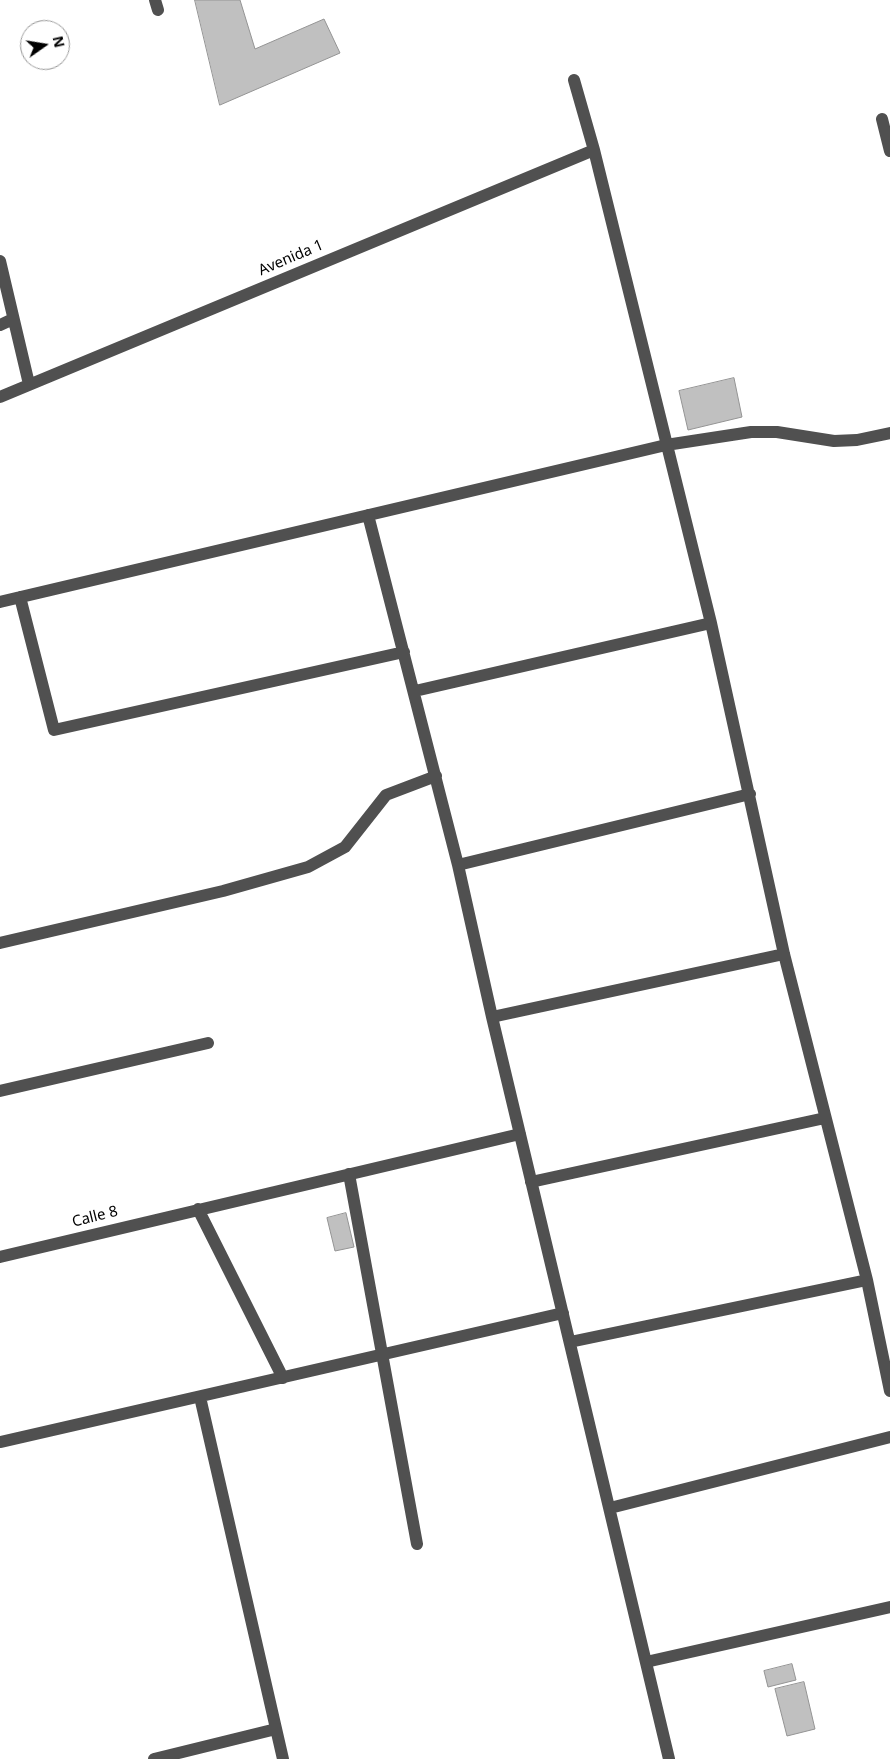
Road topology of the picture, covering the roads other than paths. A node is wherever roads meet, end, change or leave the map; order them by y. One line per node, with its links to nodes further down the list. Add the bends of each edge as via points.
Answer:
1 (574, 80): 3 (street)
2 (882, 119): 4 (street)
3 (594, 150): 8 (street, Avenida 1); 11 (street)
4 (890, 151)
5 (0, 261): 6 (street)
6 (13, 319): 7 (street); 8 (street)
7 (0, 325)
8 (29, 384): 9 (street, Avenida 1)
9 (0, 397)
10 (890, 433): 11 (street, via 834,441 777,432 751,432)
11 (666, 445): 12 (street); 15 (street)
12 (368, 515): 13 (street); 16 (street)
13 (20, 597): 14 (street); 16 (street, via 54,730)
14 (0, 602)
15 (711, 623): 17 (street); 19 (street)
16 (404, 652): 17 (street)
17 (415, 691): 18 (street)
18 (436, 776): 20 (street); 21 (street, via 386,795 345,847 308,867 224,891)
19 (750, 794): 20 (street); 22 (street)
20 (458, 865): 23 (street)
21 (0, 943)
22 (784, 954): 23 (street); 26 (street)
23 (492, 1017): 27 (street)
24 (208, 1043): 25 (street)
25 (0, 1090)
26 (825, 1118): 29 (street); 32 (street)
27 (520, 1134): 28 (street, Calle 8); 29 (street)
28 (349, 1174): 30 (street, Calle 8); 35 (street)
29 (531, 1182): 33 (street)
30 (198, 1209): 31 (street, Calle 8); 36 (street)
31 (0, 1257)
32 (867, 1280): 34 (street); 37 (street)
33 (563, 1314): 34 (street); 35 (street)
34 (570, 1342): 41 (street)
35 (382, 1355): 36 (street); 42 (street)
36 (283, 1378): 38 (street)
37 (890, 1391)
38 (200, 1397): 40 (street); 45 (street)
39 (890, 1437): 41 (street)
40 (1, 1442)
41 (610, 1508): 44 (street)
42 (418, 1544)
43 (890, 1608): 44 (street)
44 (646, 1662): 48 (street)
45 (276, 1729): 46 (street); 47 (street)
46 (154, 1759)
47 (283, 1759)
48 (669, 1759)

